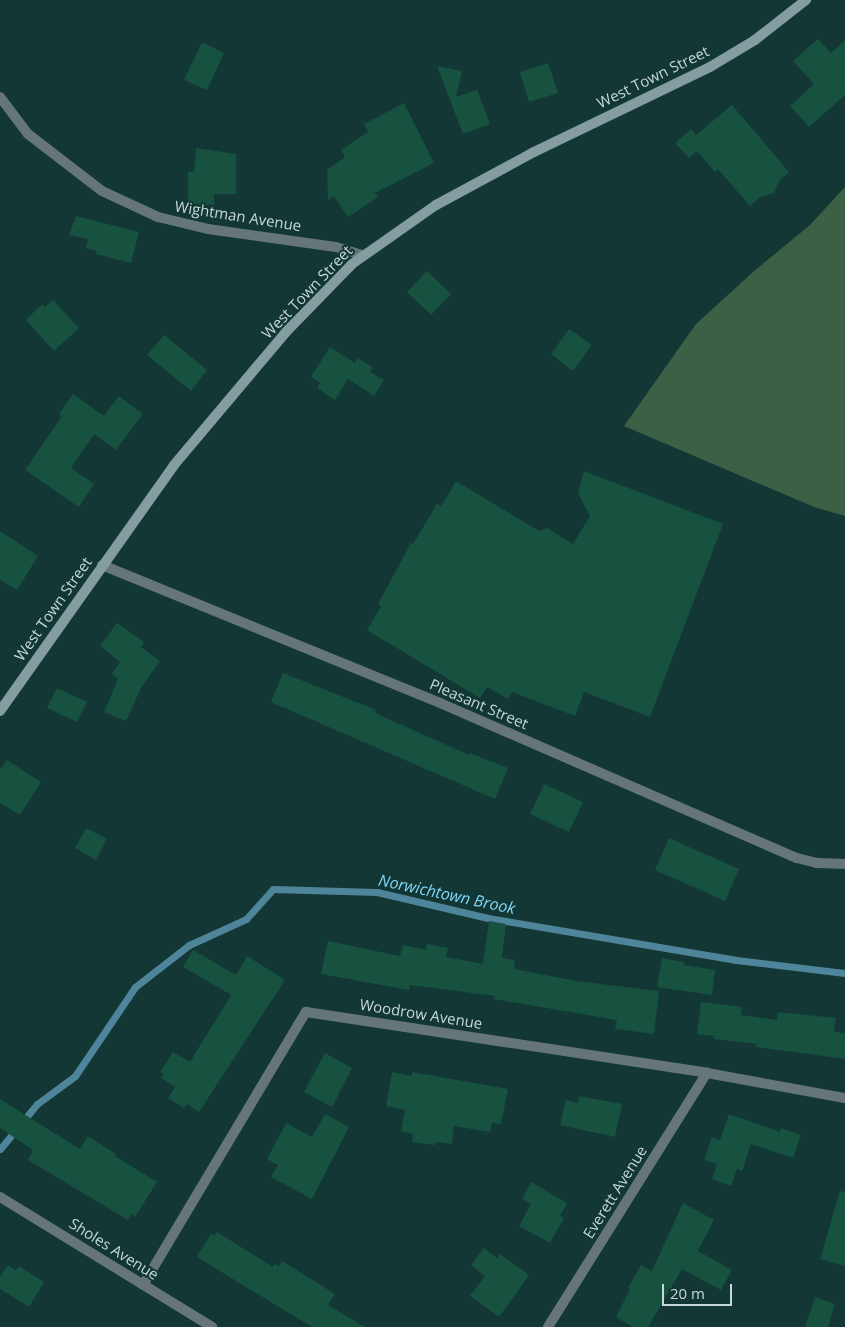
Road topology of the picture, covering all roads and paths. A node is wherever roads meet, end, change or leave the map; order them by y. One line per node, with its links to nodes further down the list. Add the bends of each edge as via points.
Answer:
1 (806, 0): 3 (main road, West Town Street, via 773,27 727,57 475,183 414,218)
2 (0, 97): 3 (street, Wightman Avenue, via 28,134 102,191 158,217 208,229 336,247)
3 (363, 255): 4 (main road, West Town Street, via 319,297 226,402 174,465)
4 (102, 565): 5 (main road, West Town Street); 6 (street, Pleasant Street, via 440,703 797,858)
5 (0, 711)
6 (845, 864)
7 (708, 1073): 8 (street, Woodrow Avenue); 10 (street, Woodrow Avenue, via 306,1012); 12 (street, Everett Avenue)
8 (845, 1098)
9 (0, 1197): 10 (street, Sholes Avenue)
10 (143, 1285): 11 (street, Sholes Avenue)
11 (212, 1327)
12 (548, 1327)

